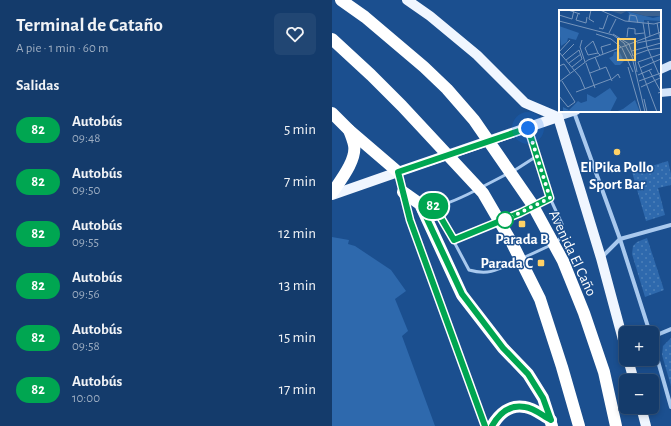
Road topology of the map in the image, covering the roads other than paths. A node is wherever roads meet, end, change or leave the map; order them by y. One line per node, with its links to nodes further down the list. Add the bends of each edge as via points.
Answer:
1 (341, 0): 36 (highway, Avenida El Caño, bridge, via 365,17 447,89 474,120 532,204 563,261 584,314 604,372)
2 (407, 0): 11 (main road, via 477,55 526,103)
3 (332, 39): 35 (highway, bridge, via 402,106 483,193 540,299)
4 (671, 65): 5 (main road)
5 (661, 70)
6 (671, 92): 7 (main road)
7 (661, 93)
8 (572, 112): 11 (main road)
9 (575, 112): 22 (street)
10 (332, 113): 13 (highway)
11 (558, 117): 12 (main road); 24 (main road)
12 (528, 128): 14 (lane); 15 (main road)
13 (349, 130): 15 (highway); 17 (highway, via 354,146 353,158)
14 (537, 156): 18 (lane); 20 (lane, via 488,185 446,204)
15 (398, 172): 16 (street); 17 (main road)
16 (403, 192): 19 (highway); 33 (street, via 410,220)
17 (332, 194)
18 (550, 198): 23 (lane); 23 (lane, via 562,224 563,235 558,242 494,271 480,273 469,270)
19 (420, 204): 20 (lane); 32 (highway, via 462,294 503,348 528,374 543,398)
20 (434, 206): 23 (lane)
21 (671, 225): 22 (street)
22 (620, 239): 24 (street); 26 (street)
23 (454, 240)
24 (601, 258): 25 (main road)
25 (619, 326)
26 (648, 326)
27 (671, 329): 28 (street)
28 (659, 335)
29 (659, 363): 30 (street)
30 (671, 407)
31 (643, 414): 37 (main road)
32 (551, 423): 34 (highway, via 526,407 512,407 503,412)
33 (485, 426)
34 (492, 426)
35 (579, 426)
36 (616, 426)
37 (646, 426)

